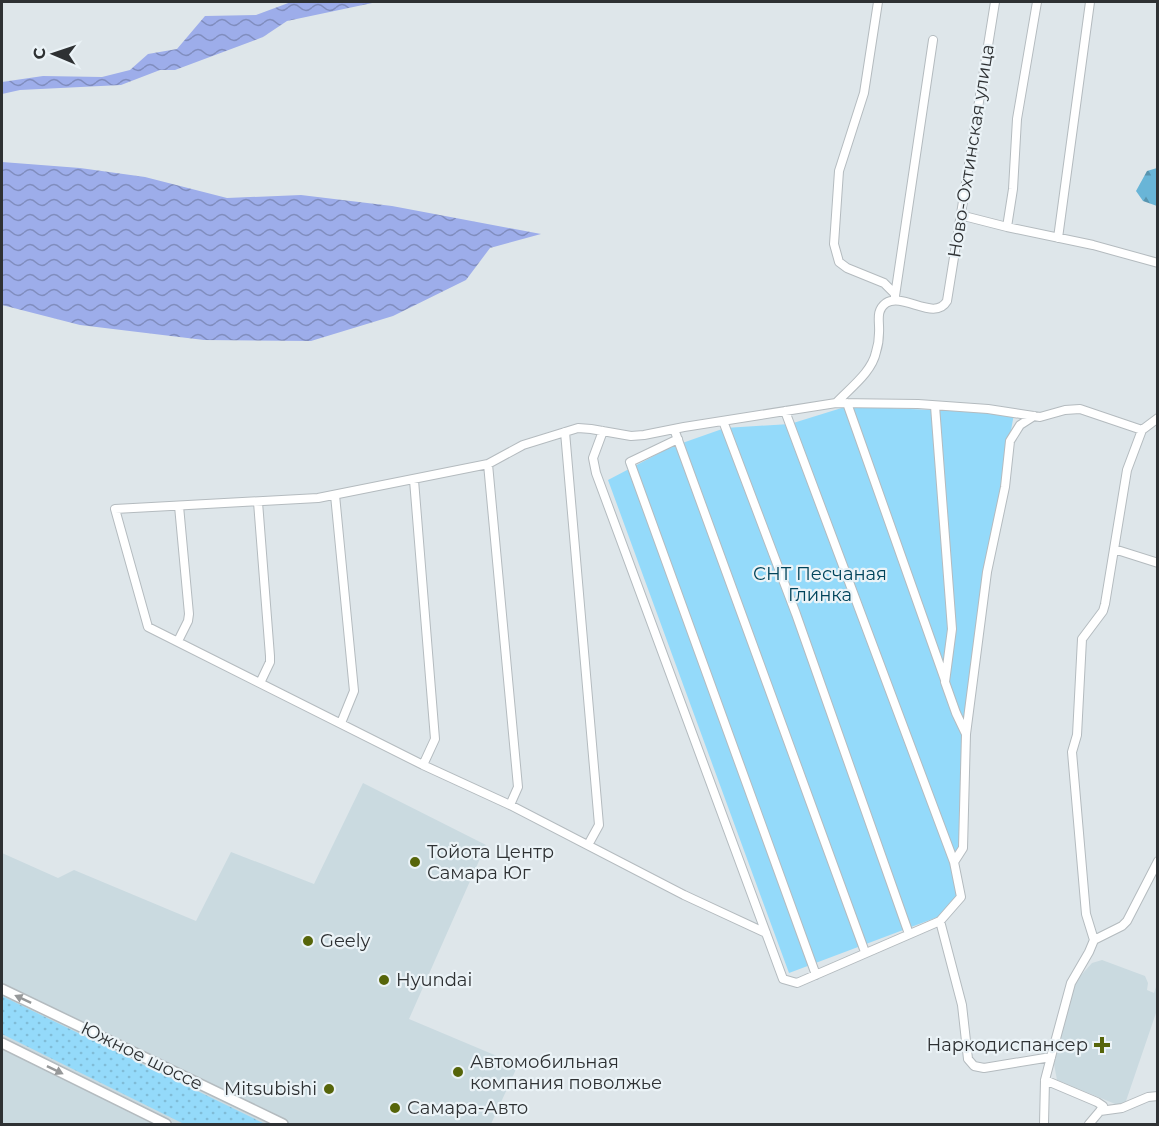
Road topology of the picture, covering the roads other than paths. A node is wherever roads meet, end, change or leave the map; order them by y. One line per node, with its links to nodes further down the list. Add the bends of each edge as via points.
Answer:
1 (879, 2): 10 (street, via 864,93 839,171 834,244 839,262 884,283)
2 (995, 2): 6 (street, Ново-Охтинская улица)
3 (1037, 2): 7 (street, via 1017,119)
4 (1090, 2): 8 (street)
5 (933, 40): 10 (street)
6 (960, 214): 7 (street); 10 (street, Ново-Охтинская улица, via 947,301 942,307 932,308)
7 (1007, 227): 8 (street)
8 (1058, 238): 9 (street)
9 (1158, 263)
10 (895, 297): 11 (street, via 879,312 876,355)
11 (836, 403): 12 (street); 14 (street)
12 (847, 403): 13 (street); 31 (street)
13 (935, 406): 15 (street); 31 (street, via 952,629)
14 (786, 411): 17 (street); 39 (street)
15 (1034, 416): 19 (street, via 1080,409); 34 (street, via 1020,425 1010,441 1005,487 987,572)
16 (1158, 418): 19 (street)
17 (723, 421): 18 (street); 42 (street)
18 (674, 429): 20 (street, via 631,436); 22 (street)
19 (1142, 430): 28 (street, via 1127,470)
20 (603, 431): 21 (street); 41 (street, via 593,458 596,473)
21 (565, 432): 23 (street, via 523,445); 37 (street, via 599,825)
22 (678, 440): 44 (street); 45 (street, via 630,462)
23 (488, 464): 24 (street); 36 (street, via 518,787)
24 (414, 480): 25 (street); 35 (street, via 435,739)
25 (335, 495): 26 (street); 33 (street, via 354,691)
26 (258, 501): 27 (street); 32 (street, via 270,656)
27 (179, 506): 30 (street, via 189,614); 30 (street, via 115,509 148,627)
28 (1114, 549): 29 (street); 43 (street, via 1103,611 1082,639 1077,735 1072,752 1086,914)
29 (1158, 563)
30 (178, 641): 32 (street)
31 (945, 681): 34 (street)
32 (260, 683): 33 (street)
33 (341, 723): 35 (street)
34 (966, 734): 39 (street, via 963,848)
35 (423, 765): 36 (street)
36 (510, 805): 37 (street)
37 (588, 845): 41 (street, via 684,896)
38 (1158, 861): 43 (street, via 1127,921)
39 (954, 862): 40 (street, via 961,897)
40 (940, 921): 42 (street); 48 (street, via 962,1005 970,1063 984,1068)
41 (766, 933): 45 (street, via 783,979 797,983)
42 (909, 934): 44 (street)
43 (1094, 940): 48 (street, via 1071,984)
44 (865, 952): 45 (street)
45 (816, 975)
46 (2, 989): 53 (main road, Южное шоссе, one-way to 46)
47 (2, 1043): 52 (main road, one-way to 52)
48 (1051, 1057): 49 (street)
49 (1045, 1080): 51 (street, via 1098,1102 1103,1106); 54 (street)
50 (1158, 1096): 51 (street)
51 (1100, 1111): 55 (street)
52 (166, 1125)
53 (283, 1125)
54 (1044, 1125)
55 (1089, 1125)

